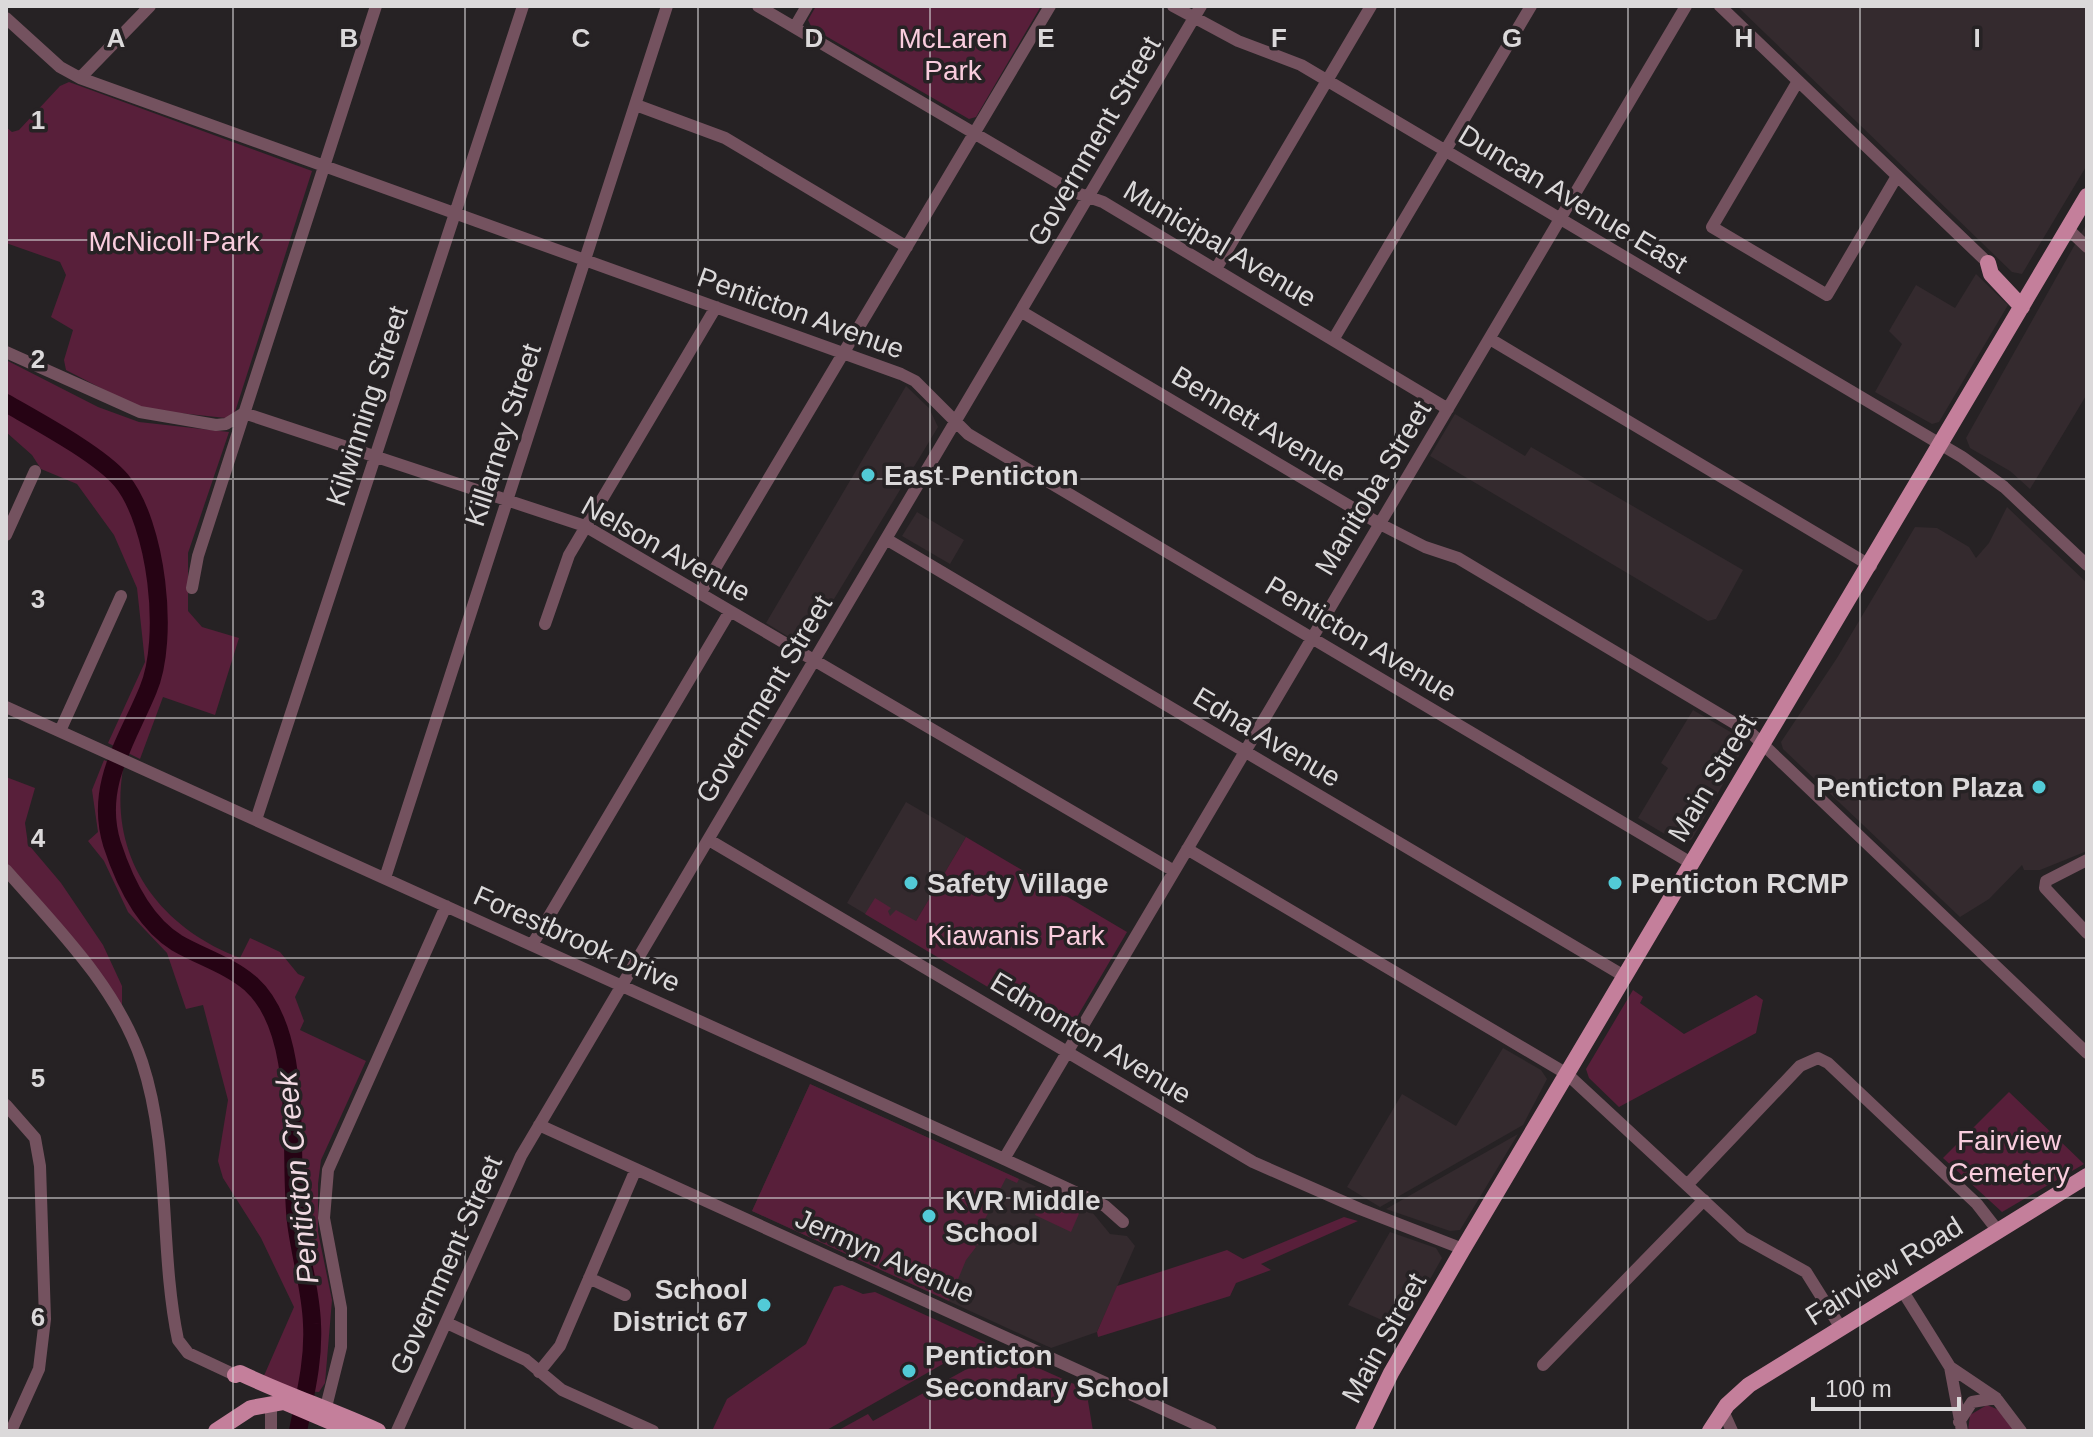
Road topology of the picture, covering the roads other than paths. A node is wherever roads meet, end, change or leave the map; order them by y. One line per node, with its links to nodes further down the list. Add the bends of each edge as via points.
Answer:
1 (150, 6): 17 (street)
2 (376, 6): 23 (street)
3 (523, 6): 27 (street, Kilwinning Street)
4 (667, 6): 20 (street, Killarney Street)
5 (758, 6): 16 (street, Municipal Avenue)
6 (807, 6): 16 (street)
7 (1050, 6): 21 (street)
8 (1173, 6): 15 (street, Duncan Avenue East)
9 (1201, 6): 15 (street, Government Street)
10 (1371, 6): 18 (street)
11 (1531, 6): 22 (street)
12 (1686, 6): 28 (street, Manitoba Street)
13 (1720, 6): 19 (street)
14 (6, 18): 17 (street, Penticton Avenue, via 60,67)
15 (1194, 18): 18 (street, Duncan Avenue East); 26 (street, Government Street)
16 (796, 25): 21 (street, Municipal Avenue)
17 (80, 78): 23 (street, Penticton Avenue)
18 (1326, 80): 22 (street, Duncan Avenue East); 34 (street)
19 (1798, 81): 24 (street); 24 (street, via 1712,227 1827,295)
20 (636, 105): 30 (street, via 725,138); 32 (street, Killarney Street)
21 (975, 133): 26 (street, Municipal Avenue); 30 (street)
22 (1445, 151): 28 (street, Duncan Avenue East); 39 (street)
23 (324, 166): 27 (street, Penticton Avenue); 43 (street)
24 (1897, 176): 33 (street)
25 (2087, 196): 29 (main road, Main Street)
26 (1090, 197): 34 (street, Municipal Avenue); 37 (street, Government Street)
27 (455, 213): 32 (street, Penticton Avenue); 46 (street, Kilwinning Street)
28 (1560, 220): 38 (street, Manitoba Street); 45 (street, Duncan Avenue East)
29 (2068, 229): 31 (street); 35 (main road, Main Street)
30 (907, 247): 41 (street)
31 (2087, 247)
32 (585, 260): 36 (street, Penticton Avenue); 48 (street, Killarney Street)
33 (1988, 263): 35 (main road, via 1991,274)
34 (1216, 269): 39 (street, Municipal Avenue)
35 (2025, 302): 45 (main road, Main Street)
36 (716, 307): 41 (street, Penticton Avenue); 50 (street)
37 (1022, 312): 44 (street, Government Street); 49 (street, Bennett Avenue)
38 (1490, 339): 42 (street, Manitoba Street); 54 (street)
39 (1333, 340): 42 (street, Municipal Avenue)
40 (6, 352): 43 (street, via 140,412 216,425)
41 (844, 353): 44 (street, Penticton Avenue, via 910,379); 56 (street)
42 (1448, 409): 49 (street, Manitoba Street)
43 (244, 413): 46 (street, Nelson Avenue); 55 (street)
44 (956, 422): 52 (street, Government Street); 60 (street, Penticton Avenue, via 968,434)
45 (1942, 446): 53 (street, Duncan Avenue East, via 1995,478); 54 (main road, Main Street)
46 (375, 457): 48 (street, Nelson Avenue); 66 (street, Kilwinning Street)
47 (35, 471): 51 (street)
48 (507, 500): 50 (street, Nelson Avenue); 73 (street, Killarney Street)
49 (1380, 524): 60 (street, Manitoba Street); 64 (street, Bennett Avenue, via 1458,558)
50 (585, 526): 56 (street, Nelson Avenue); 59 (street)
51 (6, 535)
52 (886, 539): 61 (street, Government Street); 65 (street, Edna Avenue)
53 (2087, 565)
54 (1871, 566): 64 (main road, Main Street)
55 (192, 588)
56 (700, 594): 58 (street, Nelson Avenue)
57 (121, 596): 63 (street)
58 (730, 611): 61 (street, Nelson Avenue); 76 (street)
59 (545, 624)
60 (1312, 639): 65 (street, Manitoba Street); 70 (street, Penticton Avenue)
61 (814, 660): 67 (street, Government Street); 72 (street, Nelson Avenue)
62 (6, 707): 63 (street, Forestbrook Drive)
63 (60, 731): 66 (street, Forestbrook Drive)
64 (1763, 744): 70 (main road, Main Street); 80 (street, Bennett Avenue)
65 (1245, 752): 68 (street, Manitoba Street); 77 (street, Edna Avenue)
66 (256, 820): 73 (street, Forestbrook Drive)
67 (709, 840): 78 (street, Government Street); 79 (street, Edmonton Avenue)
68 (1187, 849): 72 (street, Manitoba Street); 81 (street)
69 (2087, 860): 75 (street, via 2046,881 2045,888)
70 (1691, 863): 77 (main road, Main Street)
71 (6, 870): 100 (street, via 81,955 137,1049 153,1111 176,1331 182,1347)
72 (1174, 871): 79 (street, Manitoba Street)
73 (385, 878): 74 (street, Forestbrook Drive)
74 (446, 906): 76 (street, Forestbrook Drive); 103 (street, via 328,1170 324,1218 341,1308 341,1347)
75 (2087, 933)
76 (532, 945): 78 (street, Forestbrook Drive)
77 (1624, 976): 81 (main road, Main Street)
78 (622, 986): 83 (street, Government Street); 84 (street, Forestbrook Drive)
79 (1068, 1052): 84 (street, Manitoba Street); 91 (street, Edmonton Avenue, via 1253,1162)
80 (2087, 1053)
81 (1567, 1074): 87 (street); 91 (main road, Main Street)
82 (8, 1111): 107 (street, via 35,1138 40,1166 45,1319 39,1369)
83 (539, 1125): 85 (street, Jermyn Avenue); 95 (street, Government Street, via 508,1182)
84 (1004, 1159): 89 (street, Forestbrook Drive, via 1105,1206)
85 (636, 1169): 92 (street); 114 (street, Jermyn Avenue)
86 (2087, 1176): 90 (main road, Fairview Road)
87 (1687, 1185): 88 (street); 90 (street, via 1812,1058 1828,1063 1977,1204)
88 (1704, 1200): 96 (street, via 1743,1237 1806,1272); 97 (street)
89 (1123, 1222)
90 (1998, 1231): 93 (main road, Fairview Road)
91 (1463, 1249): 115 (main road, Main Street)
92 (589, 1278): 94 (street); 99 (street, via 556,1353)
93 (1902, 1290): 96 (main road, Fairview Road); 98 (street)
94 (625, 1295)
95 (447, 1323): 99 (street, via 518,1356); 112 (street, Government Street)
96 (1841, 1328): 104 (main road, Fairview Road, via 1749,1385)
97 (1543, 1365)
98 (1950, 1367): 101 (street); 105 (street)
99 (539, 1372): 113 (street, via 562,1390)
100 (235, 1375): 102 (main road, via 247,1393); 102 (main road, via 240,1373)
101 (1996, 1398): 105 (street, via 1972,1402); 117 (street)
102 (274, 1404): 103 (main road); 108 (main road); 109 (street)
103 (319, 1408): 110 (main road); 111 (main road)
104 (1723, 1411): 106 (main road, Fairview Road); 116 (street)
105 (1960, 1426)
106 (1712, 1430)
107 (11, 1431)
108 (216, 1431)
109 (268, 1431)
110 (353, 1431)
111 (378, 1431)
112 (397, 1431)
113 (653, 1431)
114 (1211, 1431)
115 (1363, 1431)
116 (1732, 1431)
117 (2021, 1431)

